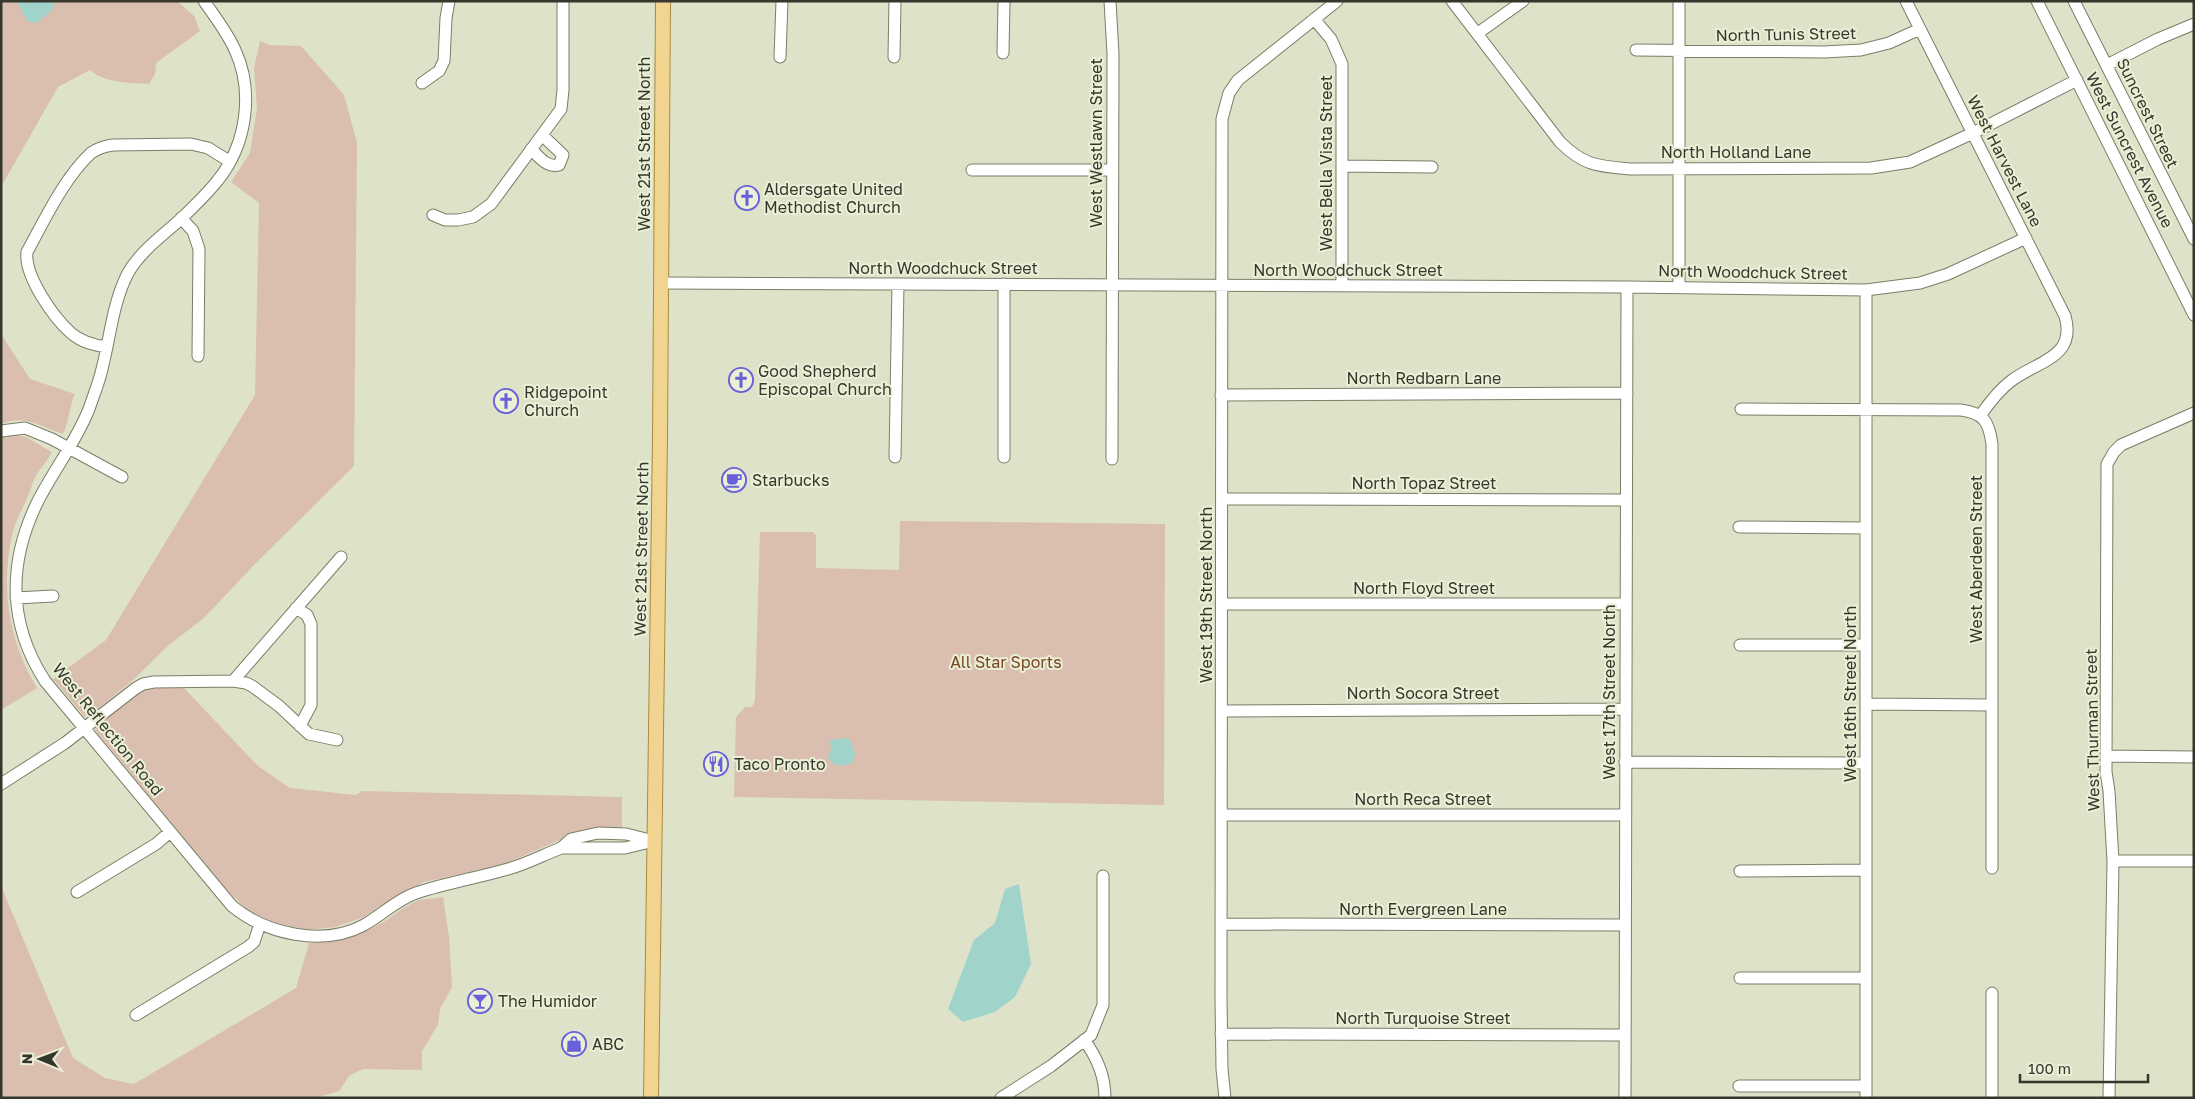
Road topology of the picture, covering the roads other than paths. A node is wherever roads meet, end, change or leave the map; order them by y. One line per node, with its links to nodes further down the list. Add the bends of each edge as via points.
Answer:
1 (204, 1): 31 (street, West Reflection Road, via 236,51 245,86 245,116)
2 (449, 1): 27 (street, via 444,61 439,71)
3 (564, 1): 29 (street, via 560,109)
4 (662, 1): 41 (main road, West 21st Street North)
5 (782, 1): 23 (street)
6 (895, 1): 24 (street)
7 (1004, 1): 22 (street)
8 (1110, 1): 36 (street, West Westlawn Street)
9 (1337, 1): 16 (street)
10 (1452, 1): 19 (street, North Holland Lane)
11 (1523, 1): 19 (street)
12 (1679, 1): 21 (street)
13 (1906, 1): 18 (street, West Harvest Lane)
14 (2037, 1): 26 (street, West Suncrest Avenue)
15 (2074, 1): 25 (street, Suncrest Street)
16 (1314, 19): 32 (street, West Bella Vista Street, via 1331,39 1342,64); 45 (street, West 19th Street North, via 1238,80 1229,94 1222,119 1221,142)
17 (2194, 24): 25 (street)
18 (1920, 29): 21 (street, North Tunis Street, via 1889,43 1861,50); 28 (street, West Harvest Lane)
19 (1478, 33): 34 (street, North Holland Lane, via 1572,154 1594,166)
20 (1636, 50): 21 (street, North Tunis Street)
21 (1679, 50): 34 (street)
22 (1003, 53)
23 (780, 57)
24 (894, 57)
25 (2106, 65): 40 (street, Suncrest Street)
26 (2077, 80): 28 (street, North Holland Lane); 50 (street, West Suncrest Avenue)
27 (422, 83)
28 (1972, 133): 34 (street, North Holland Lane, via 1910,162 1871,168); 39 (street, West Harvest Lane)
29 (542, 135): 30 (street); 30 (street, via 562,155 559,165 546,163)
30 (531, 149): 37 (street, via 490,204 473,217 445,220)
31 (229, 161): 38 (street, West Reflection Road, via 220,179); 51 (street, via 208,148 191,144 113,145 92,153 71,177 27,252 26,262 35,284 72,334 89,344)
32 (1342, 166): 33 (street); 46 (street, West Bella Vista Street)
33 (1432, 167)
34 (1679, 168): 48 (street)
35 (972, 170): 36 (street)
36 (1112, 170): 44 (street, West Westlawn Street)
37 (433, 215)
38 (181, 218): 51 (street, West Reflection Road, via 162,234 128,273 115,308); 52 (street, via 193,231 199,248)
39 (2026, 238): 49 (street, North Woodchuck Street, via 1948,274 1920,283); 58 (street, West Harvest Lane, via 2065,316 2067,338 2062,351 2012,380)
40 (2194, 239)
41 (661, 283): 42 (street, North Woodchuck Street); 93 (main road, West 21st Street North)
42 (898, 284): 43 (street, North Woodchuck Street); 62 (street)
43 (1004, 284): 44 (street, North Woodchuck Street); 61 (street)
44 (1112, 284): 45 (street, North Woodchuck Street); 63 (street, West Westlawn Street)
45 (1222, 285): 46 (street, North Woodchuck Street); 54 (street, West 19th Street North)
46 (1342, 286): 47 (street, North Woodchuck Street)
47 (1627, 287): 48 (street, North Woodchuck Street); 53 (street, West 17th Street North)
48 (1678, 287): 49 (street, North Woodchuck Street)
49 (1866, 290): 56 (street, West 16th Street North)
50 (2194, 315)
51 (107, 347): 60 (street, West Reflection Road, via 88,411)
52 (198, 356)
53 (1626, 393): 54 (street, North Redbarn Lane); 66 (street, West 17th Street North)
54 (1221, 395): 65 (street, West 19th Street North)
55 (1741, 409): 56 (street)
56 (1866, 410): 58 (street, via 1961,410); 68 (street, West 16th Street North)
57 (2194, 413): 85 (street, West Thurman Street, via 2121,445 2107,464)
58 (1980, 416): 79 (street, West Aberdeen Street, via 1986,421 1992,444)
59 (1, 431): 60 (street, via 25,428 52,439)
60 (68, 450): 64 (street); 71 (street, West Reflection Road, via 25,530 18,553)
61 (1004, 457)
62 (896, 458)
63 (1112, 459)
64 (122, 477)
65 (1222, 499): 66 (street, North Topaz Street); 72 (street, West 19th Street North)
66 (1626, 500): 73 (street, West 17th Street North)
67 (1739, 527): 68 (street)
68 (1866, 528): 76 (street, West 16th Street North)
69 (341, 557): 74 (street)
70 (53, 596): 71 (street)
71 (16, 598): 83 (street, West Reflection Road, via 31,657 45,681)
72 (1222, 604): 73 (street, North Floyd Street); 81 (street, West 19th Street North)
73 (1626, 604): 80 (street, West 17th Street North)
74 (296, 608): 77 (street); 82 (street, via 308,615 311,624 311,705)
75 (1740, 645): 76 (street)
76 (1866, 645): 78 (street, West 16th Street North)
77 (233, 681): 82 (street, via 252,686 280,706); 83 (street, via 143,684)
78 (1866, 704): 79 (street); 88 (street, West 16th Street North)
79 (1992, 705): 96 (street, West Aberdeen Street)
80 (1625, 709): 81 (street, North Socora Street); 87 (street, West 17th Street North)
81 (1222, 711): 90 (street, West 19th Street North)
82 (300, 726): 84 (street, via 309,734)
83 (84, 728): 89 (street); 92 (street, West Reflection Road)
84 (336, 740)
85 (2106, 756): 86 (street); 95 (street, West Thurman Street)
86 (2194, 757)
87 (1625, 762): 88 (street); 91 (street, West 17th Street North)
88 (1866, 763): 97 (street, West 16th Street North)
89 (1, 784)
90 (1222, 815): 91 (street, North Reca Street); 102 (street, West 19th Street North)
91 (1625, 816): 103 (street, West 17th Street North)
92 (170, 832): 100 (street); 101 (street, West Reflection Road, via 232,906)
93 (654, 841): 101 (street, West Reflection Road, via 626,834 598,834 571,839 561,848 510,869 450,882 414,894 364,925 348,931 309,935 288,933); 113 (main road, West 21st Street North)
94 (2194, 860): 95 (street)
95 (2113, 861): 120 (street, West Thurman Street)
96 (1992, 868)
97 (1866, 870): 98 (street); 105 (street, West 16th Street North)
98 (1740, 871)
99 (1102, 876): 110 (street, via 1104,1004 1091,1035)
100 (77, 892)
101 (260, 924): 107 (street, via 254,942 248,947)
102 (1221, 924): 103 (street, North Evergreen Lane); 108 (street, West 19th Street North)
103 (1625, 925): 109 (street, West 17th Street North)
104 (1740, 978): 105 (street)
105 (1866, 978): 112 (street, West 16th Street North)
106 (1992, 993): 119 (street)
107 (136, 1015)
108 (1221, 1034): 109 (street, North Turquoise Street); 116 (street, West 19th Street North)
109 (1625, 1035): 117 (street, West 17th Street North)
110 (1084, 1040): 114 (street); 115 (street, via 1095,1054)
111 (1739, 1086): 112 (street)
112 (1866, 1086): 118 (street, West 16th Street North)
113 (651, 1098)
114 (1001, 1098)
115 (1105, 1098)
116 (1225, 1098)
117 (1625, 1098)
118 (1866, 1098)
119 (1992, 1098)
120 (2109, 1098)

